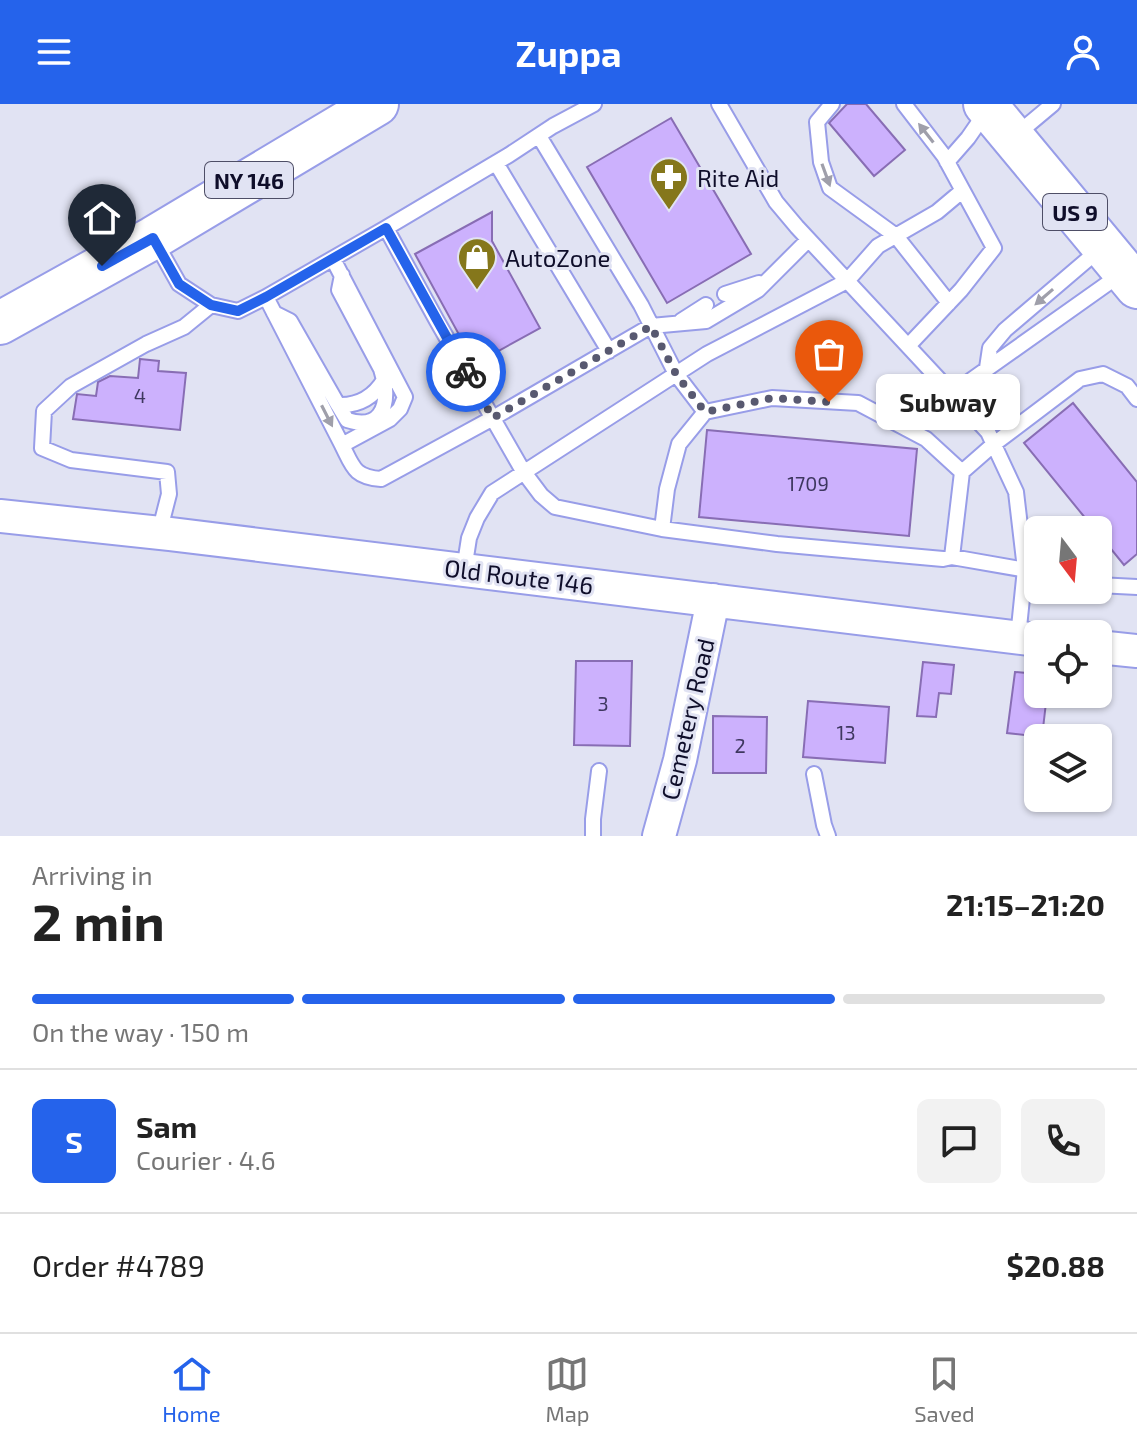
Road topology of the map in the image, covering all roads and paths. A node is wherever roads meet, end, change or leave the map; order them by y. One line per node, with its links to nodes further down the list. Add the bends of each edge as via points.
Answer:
1 (377, 104): 14 (main road, NY 146)
2 (594, 104): 8 (lane)
3 (719, 104): 15 (lane, via 776,202)
4 (832, 104): 13 (lane, one-way to 13, via 817,122 830,188)
5 (904, 104): 9 (lane, one-way to 5)
6 (1053, 104): 7 (lane)
7 (995, 117): 9 (lane); 17 (main road, US 9)
8 (539, 136): 10 (lane); 29 (lane)
9 (947, 162): 11 (lane)
10 (496, 163): 12 (lane); 31 (lane)
11 (962, 191): 13 (lane); 23 (lane, via 994,248)
12 (386, 228): 16 (lane); 39 (lane)
13 (896, 236): 20 (lane, via 878,246); 23 (lane)
14 (153, 238): 24 (lane, via 179,284); 27 (main road, NY 146)
15 (808, 240): 19 (lane); 20 (lane)
16 (333, 259): 18 (lane); 22 (lane)
17 (1122, 265): 32 (lane); 32 (lane, one-way to 32, via 1005,330 990,348)
18 (342, 275): 34 (lane, via 339,290); 41 (lane, via 405,397 390,419)
19 (768, 281): 21 (lane); 28 (lane, via 706,321)
20 (847, 281): 30 (lane); 33 (lane)
21 (725, 294)
22 (266, 297): 24 (lane, via 238,311); 26 (lane)
23 (949, 303): 30 (lane)
24 (211, 305): 47 (lane, via 184,327 71,386 44,411 42,448 71,460 167,472 169,494)
25 (706, 305): 28 (lane)
26 (274, 312): 37 (lane, via 290,321); 41 (lane, one-way to 41)
27 (0, 323)
28 (677, 324): 29 (lane)
29 (651, 326): 31 (lane); 33 (lane)
30 (908, 346): 35 (lane)
31 (609, 351): 39 (lane)
32 (987, 368): 35 (lane)
33 (676, 374): 38 (lane); 42 (lane)
34 (384, 380): 37 (lane, via 367,400); 37 (lane, via 386,406 370,421 347,420)
35 (953, 393): 40 (lane)
36 (1137, 399): 40 (lane, via 1127,386 1103,374 1080,379)
37 (338, 405)
38 (705, 412): 43 (lane, via 772,398 858,403 926,439); 45 (lane, via 679,444)
39 (493, 418): 41 (lane, via 381,479 361,476); 42 (lane)
40 (994, 444): 43 (lane); 46 (lane, via 1016,492)
41 (342, 445)
42 (523, 471): 45 (lane, via 555,507); 50 (lane, via 492,493 477,518)
43 (962, 472): 48 (lane)
44 (0, 516): 47 (street, Old Route 146)
45 (662, 529): 48 (lane)
46 (1024, 531)
47 (159, 533): 50 (street, Old Route 146)
48 (952, 557): 49 (lane)
49 (1024, 569)
50 (464, 570): 53 (street, Old Route 146)
51 (1112, 586): 52 (lane)
52 (1137, 587)
53 (713, 600): 54 (street, Old Route 146); 60 (street, Cemetery Road)
54 (1024, 638)
55 (1112, 648): 56 (street)
56 (1137, 651)
57 (599, 771): 59 (lane)
58 (814, 774): 61 (lane)
59 (593, 836)
60 (659, 836)
61 (828, 836)

